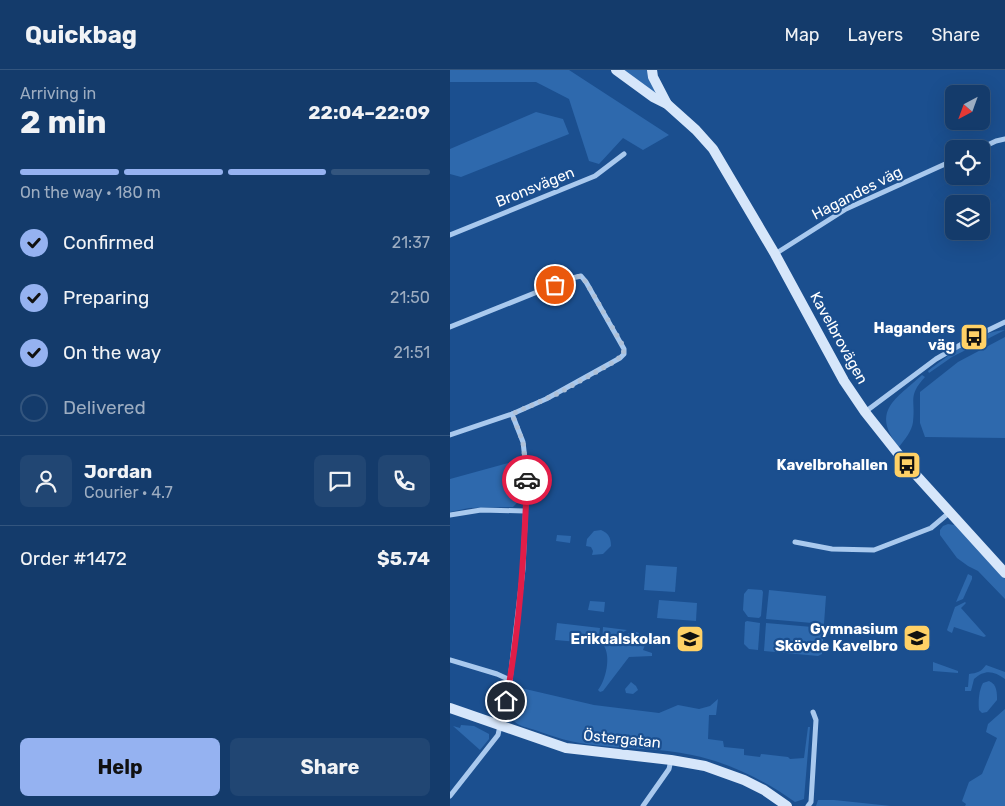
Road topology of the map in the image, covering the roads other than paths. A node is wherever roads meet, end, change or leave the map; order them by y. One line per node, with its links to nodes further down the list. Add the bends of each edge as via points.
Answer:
1 (616, 70): 3 (main road, Kavelbrovägen)
2 (652, 70): 3 (main road, Kavelbrovägen)
3 (667, 104): 9 (main road, Kavelbrovägen, via 712,149)
4 (1005, 139): 5 (street)
5 (990, 144)
6 (624, 154): 8 (street, Bronsvägen, via 595,176)
7 (945, 164): 9 (street, Hagandes väg, via 846,209)
8 (450, 235)
9 (775, 254): 12 (main road, Kavelbrovägen, via 844,381)
10 (1005, 322): 12 (street, via 936,359)
11 (450, 327): 13 (street, via 572,278 581,276 586,282 622,344 624,354 559,393)
12 (865, 412): 16 (main road, Kavelbrovägen)
13 (512, 414): 14 (street); 15 (street, via 523,442 527,476)
14 (450, 435)
15 (525, 511): 17 (street, via 481,510); 21 (street, via 522,578)
16 (950, 512): 18 (street, via 931,528 874,550 832,550); 19 (main road, Kavelbrovägen)
17 (450, 515)
18 (795, 542)
19 (1005, 573)
20 (450, 660): 21 (street)
21 (510, 680): 24 (street)
22 (450, 708): 24 (main road, Östergatan)
23 (813, 712): 29 (street, via 816,720 811,802)
24 (501, 726): 25 (main road, Östergatan, via 566,748); 26 (street, via 496,738)
25 (671, 760): 27 (street, via 669,769); 28 (main road, Östergatan, via 724,772 764,790)
26 (450, 796)
27 (643, 806)
28 (787, 806)
29 (808, 806)

